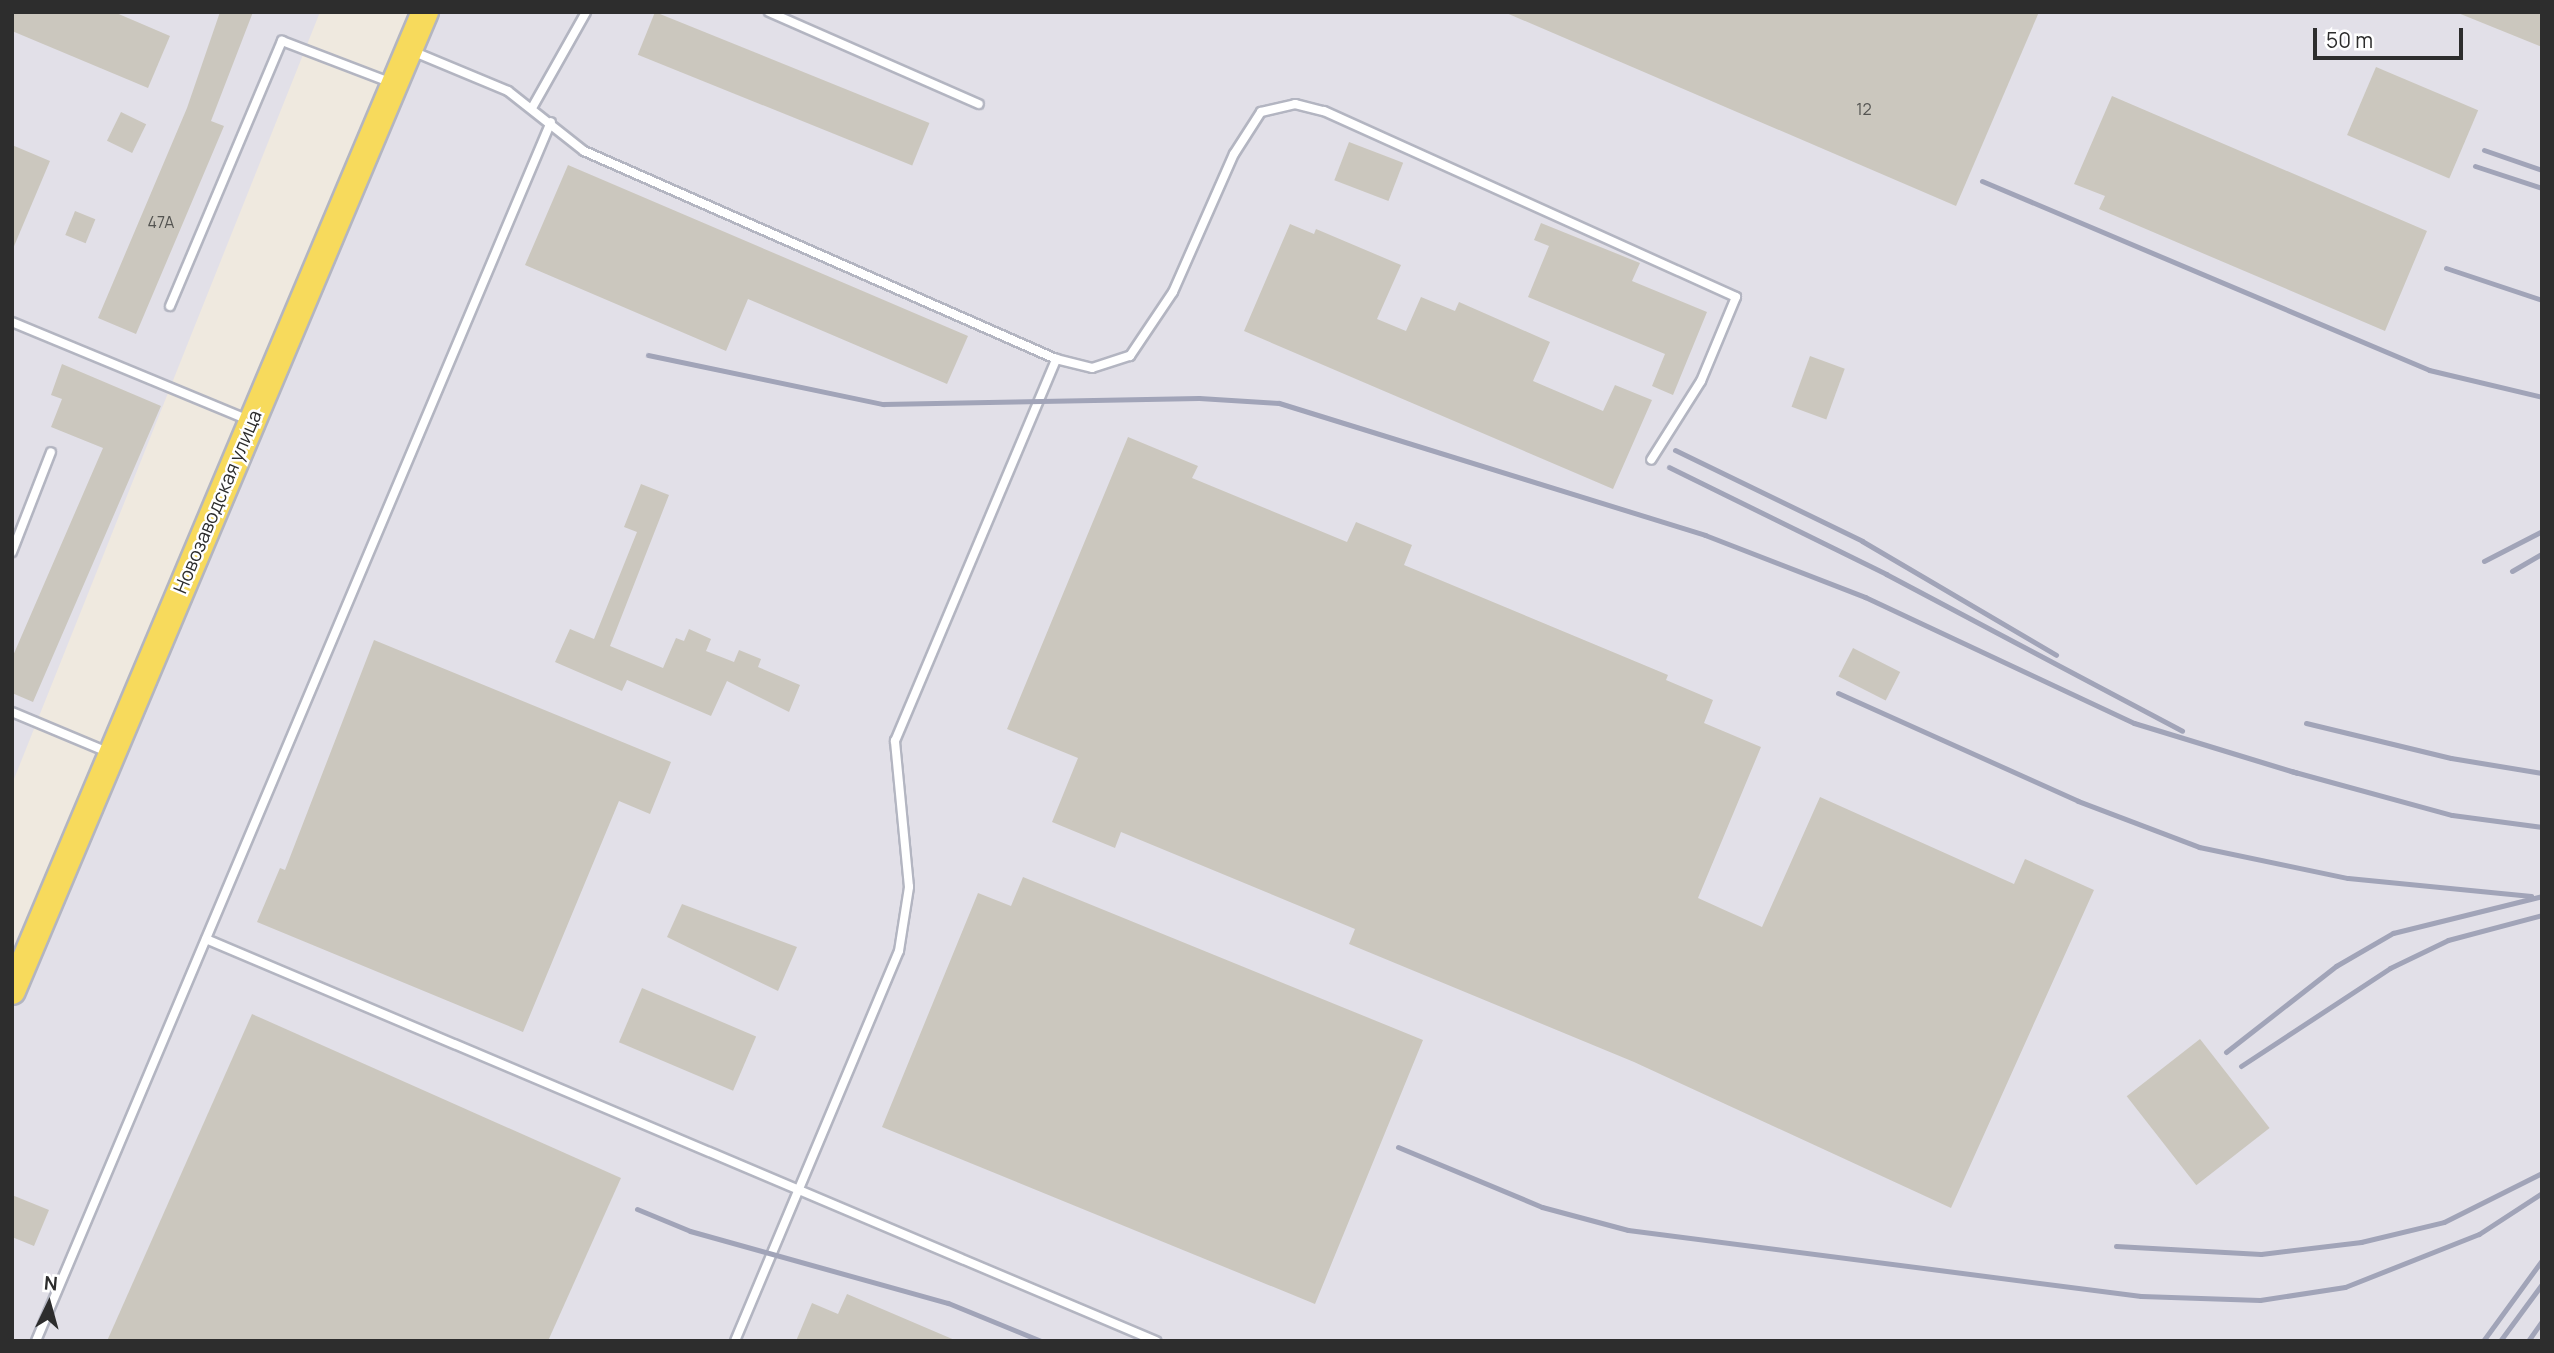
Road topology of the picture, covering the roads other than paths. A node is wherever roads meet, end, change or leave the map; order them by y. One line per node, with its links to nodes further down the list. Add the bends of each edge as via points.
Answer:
1 (425, 12): 4 (main road, Новозаводская улица)
2 (586, 12): 7 (lane)
3 (769, 12): 6 (lane)
4 (409, 50): 5 (main road, Новозаводская улица); 7 (lane, via 508,91)
5 (394, 84): 9 (lane, via 282,41); 12 (main road, Новозаводская улица)
6 (979, 103)
7 (532, 108): 8 (lane)
8 (551, 122): 11 (lane, via 584,151); 18 (lane)
9 (170, 306)
10 (12, 322): 12 (lane)
11 (1056, 359): 14 (lane, via 1092,368 1130,356 1172,292 1234,154 1261,112 1295,104 1324,111 1735,297 1701,381); 20 (lane, via 895,741 909,887 899,951)
12 (252, 422): 17 (main road, Новозаводская улица)
13 (51, 452): 15 (lane)
14 (1651, 460)
15 (12, 552)
16 (12, 712): 17 (lane)
17 (112, 754): 19 (main road, Новозаводская улица)
18 (206, 939): 20 (lane); 21 (lane)
19 (12, 991)
20 (798, 1190): 22 (lane); 23 (lane)
21 (36, 1341)
22 (735, 1341)
23 (1156, 1341)

